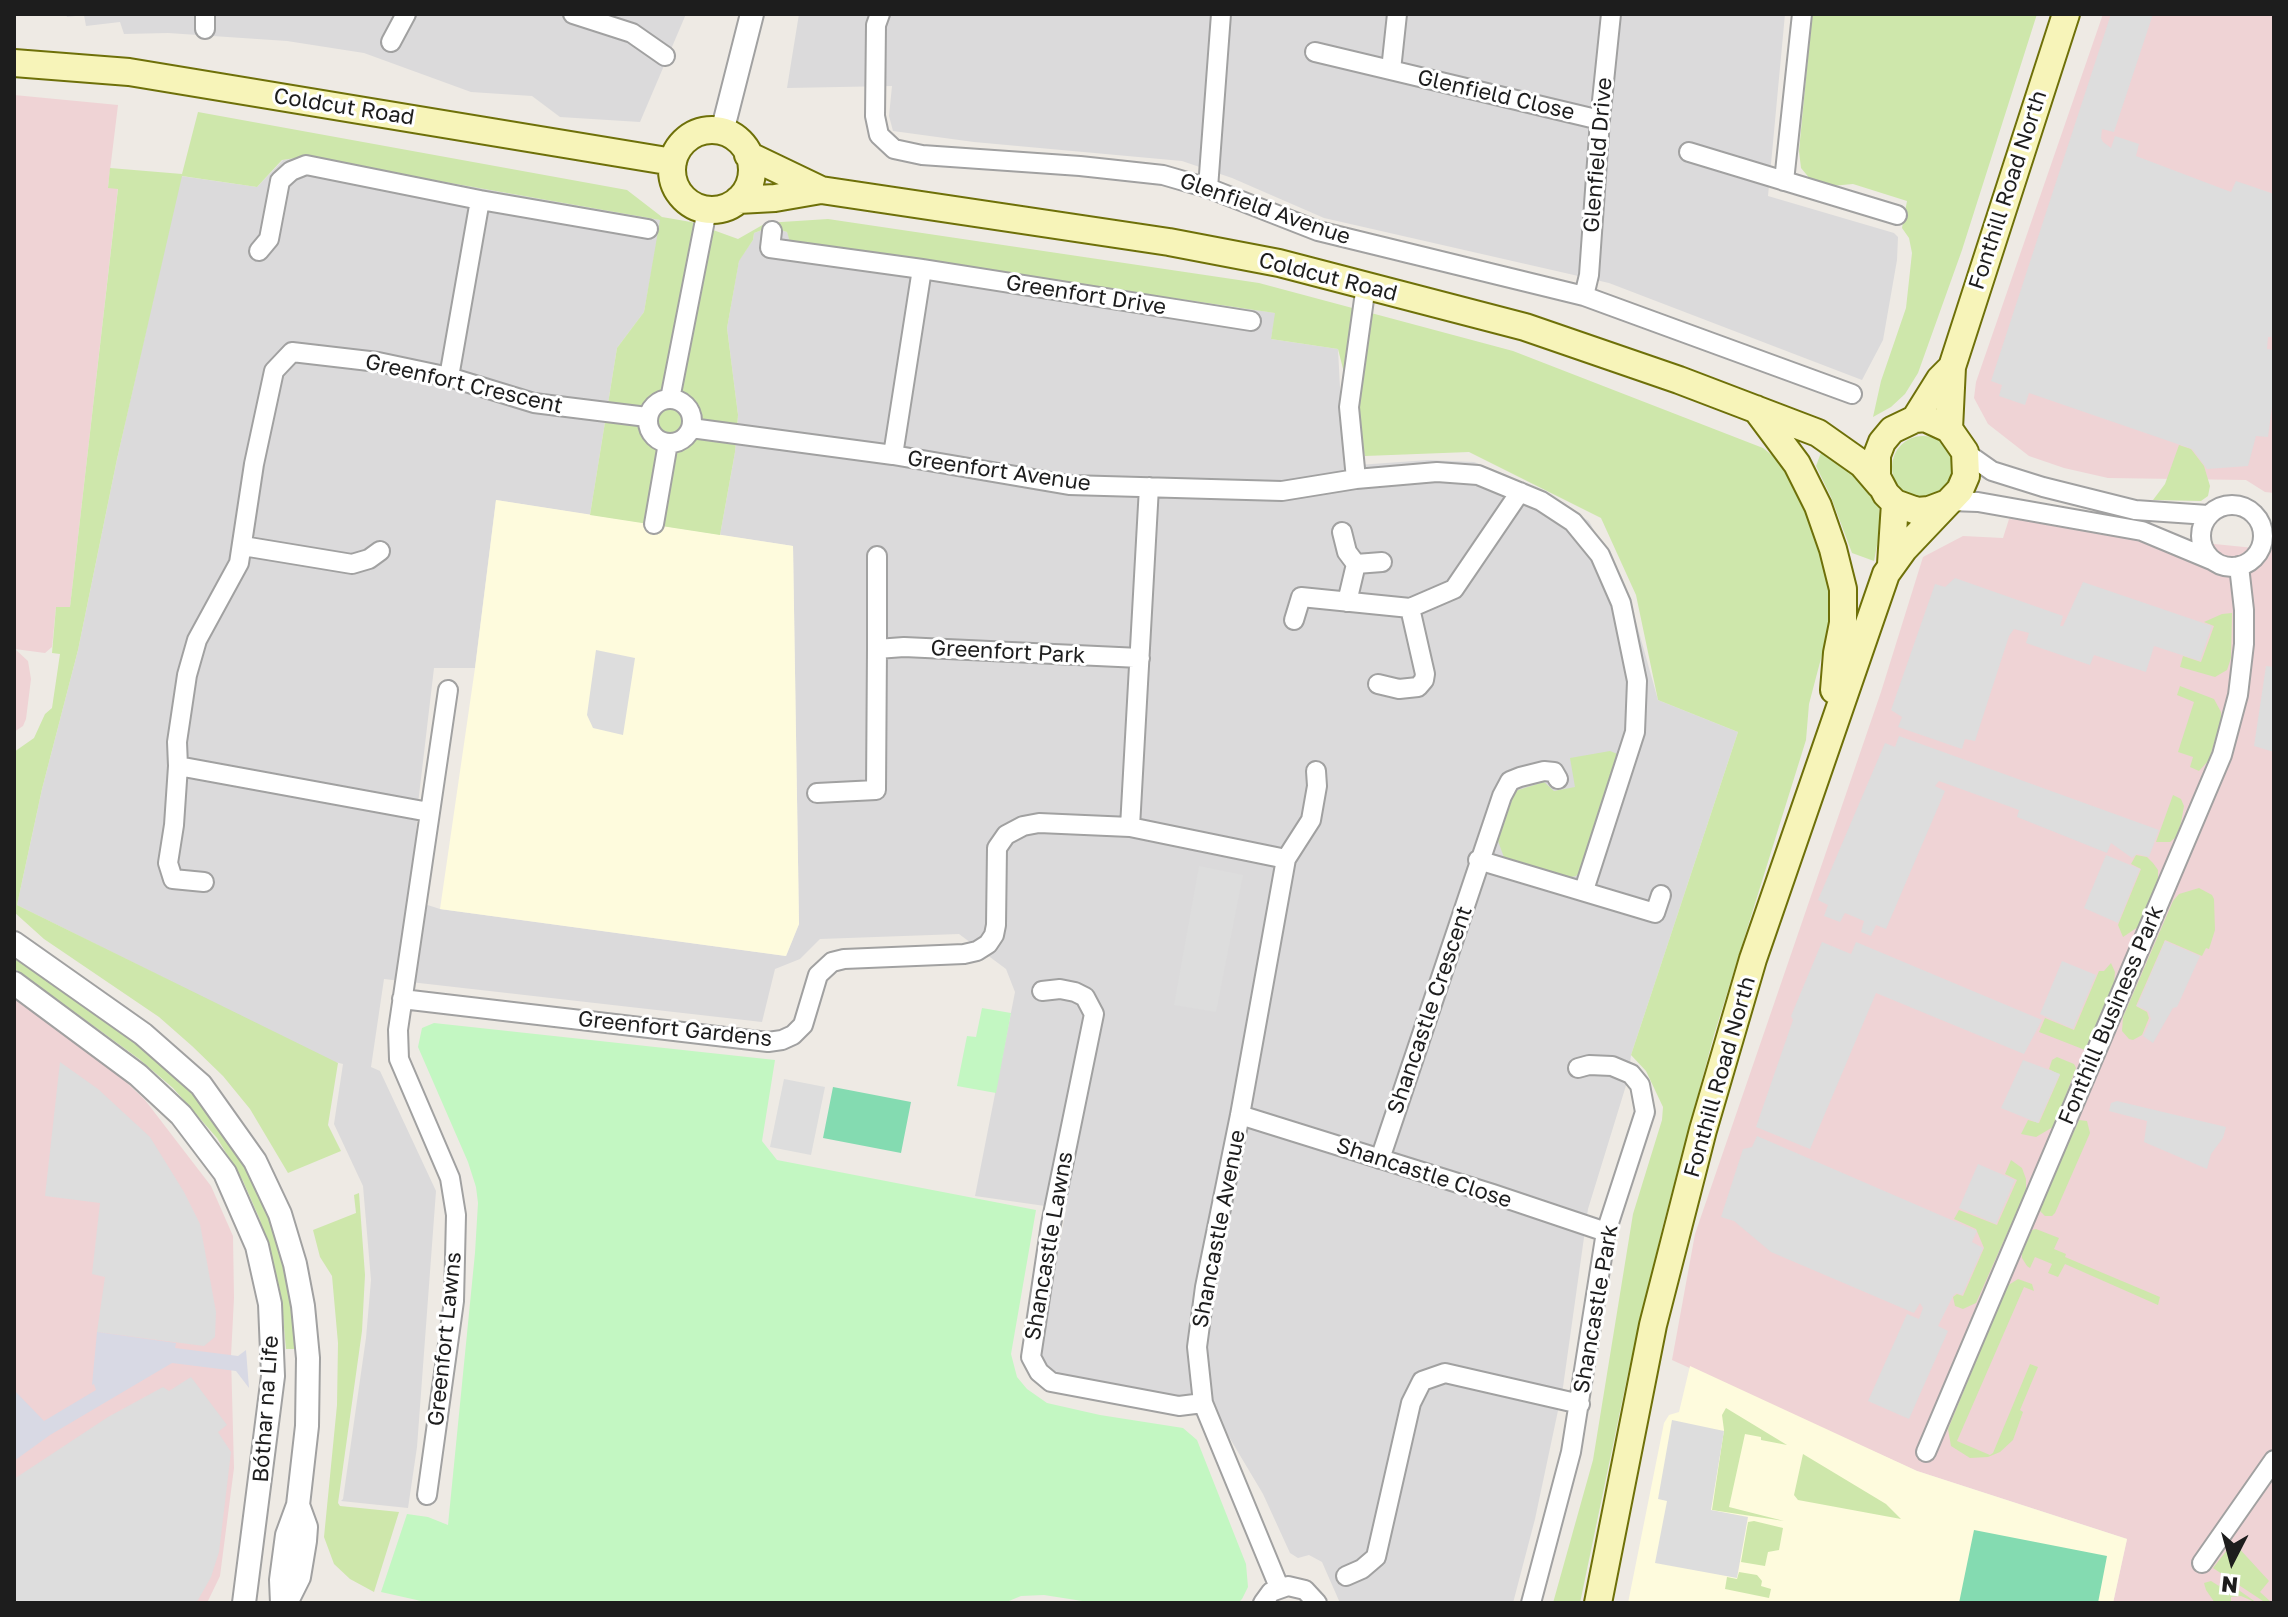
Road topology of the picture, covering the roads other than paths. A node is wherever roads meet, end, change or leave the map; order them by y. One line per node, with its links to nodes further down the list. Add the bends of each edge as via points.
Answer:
1 (406, 14): 10 (street)
2 (573, 14): 12 (street, via 632,33)
3 (752, 14): 16 (street)
4 (880, 14): 21 (street, Glenfield Avenue, via 875,116 879,135 894,149 1163,175)
5 (1221, 14): 21 (street)
6 (1397, 14): 14 (street, Glenfield Close)
7 (1611, 14): 15 (street, Glenfield Drive)
8 (1802, 14): 20 (street)
9 (2066, 14): 34 (main road, Fonthill Road North)
10 (391, 42)
11 (1315, 52): 14 (street, Glenfield Close)
12 (665, 56)
13 (14, 63): 19 (main road, Coldcut Road, via 129,72)
14 (1391, 70): 15 (street, Glenfield Close)
15 (1600, 120): 32 (street, Glenfield Drive)
16 (722, 132): 18 (main road, Coldcut Road, via 734,137); 19 (main road, via 704,131 689,138)
17 (1689, 152): 20 (street)
18 (748, 155): 22 (main road, Coldcut Road); 24 (main road, via 752,176)
19 (673, 162): 25 (main road, via 678,190)
20 (1784, 181): 26 (street)
21 (1208, 188): 32 (street, Glenfield Avenue, via 1318,231)
22 (821, 190): 24 (main road, Coldcut Road); 31 (main road, Coldcut Road, via 1169,242)
23 (480, 200): 27 (street); 29 (street, via 306,165 280,181 269,239); 35 (street)
24 (738, 200): 25 (main road, Coldcut Road)
25 (707, 210): 37 (street)
26 (1897, 215)
27 (648, 229)
28 (772, 231): 30 (street, Greenfort Drive, via 770,248)
29 (259, 251)
30 (922, 269): 33 (street, Greenfort Drive); 46 (street)
31 (1366, 285): 38 (main road, Coldcut Road, via 1525,327); 47 (street, via 1349,407)
32 (1584, 296): 36 (street, Glenfield Avenue)
33 (1251, 321)
34 (1952, 367): 40 (main road, Fonthill Road North); 42 (main road, Fonthill Road North)
35 (449, 377): 39 (street, Greenfort Crescent, via 534,403); 56 (street, Greenfort Crescent, via 292,352 274,371)
36 (1852, 394)
37 (670, 399): 39 (street, via 653,406); 41 (street, via 688,408)
38 (1756, 409): 43 (main road, Coldcut Road); 71 (main road, via 1797,464 1818,506 1843,589)
39 (647, 417): 44 (street, via 650,431)
40 (1903, 425): 42 (main road, via 1925,418); 43 (main road, via 1868,437); 50 (main road, Fonthill Road North, via 1882,442 1877,455 1876,469)
41 (691, 428): 44 (street, via 682,440); 46 (street, Greenfort Avenue)
42 (1949, 429): 45 (main road)
43 (1818, 433): 50 (main road, via 1862,464)
44 (668, 443): 53 (street)
45 (1965, 452): 51 (main road, Fonthill Road North, via 1966,476); 52 (street, via 1992,471 2043,487 2135,510)
46 (893, 455): 48 (street, Greenfort Avenue, via 1069,485)
47 (1356, 479): 48 (street, Greenfort Avenue, via 1282,491); 49 (street, Greenfort Avenue, via 1437,472 1478,475)
48 (1149, 487): 68 (street)
49 (1520, 492): 65 (street, via 1454,589); 81 (street, Greenfort Avenue, via 1573,522 1600,555 1621,603 1637,681 1635,732)
50 (1888, 494): 51 (main road, via 1917,511); 62 (main road, Fonthill Road North)
51 (1947, 502): 59 (street, via 1978,502 2142,531); 62 (main road, Fonthill Road North)
52 (2208, 515): 54 (street, via 2221,506 2242,506); 59 (street, via 2200,534)
53 (654, 524)
54 (2269, 530): 63 (street, via 2261,549)
55 (1342, 532): 61 (street)
56 (243, 546): 57 (street, via 352,564); 72 (street, Greenfort Crescent, via 197,640 187,675)
57 (380, 551)
58 (877, 556): 67 (street)
59 (2214, 561): 63 (street)
60 (1382, 562): 61 (street)
61 (1356, 564): 64 (street)
62 (1891, 564): 71 (main road, Fonthill Road North)
63 (2239, 566): 93 (street, Fonthill Business Park, via 2244,644 2238,695 2222,755)
64 (1347, 602): 65 (street); 66 (street, via 1301,597)
65 (1410, 608): 69 (street, via 1424,680 1418,687 1399,689)
66 (1294, 620)
67 (877, 649): 68 (street, Greenfort Park); 75 (street, via 876,790)
68 (1140, 658): 77 (street)
69 (1378, 684)
70 (448, 690): 76 (street, Greenfort Lawns)
71 (1832, 725): 104 (main road, Fonthill Road North, via 1753,959 1703,1130 1651,1334)
72 (178, 766): 76 (street); 80 (street, Greenfort Crescent, via 168,863 173,879)
73 (1316, 771): 78 (street, Shancastle Avenue, via 1311,820)
74 (1558, 779): 79 (street, Shancastle Crescent, via 1554,772 1544,771 1510,781)
75 (817, 793)
76 (429, 812): 86 (street, Greenfort Lawns)
77 (1130, 827): 78 (street); 86 (street, Greenfort Gardens, via 1039,823 1014,829 997,848 996,925 988,944 964,954 832,962 818,975 803,1025 782,1040)
78 (1286, 859): 88 (street, Shancastle Avenue)
79 (1478, 860): 81 (street); 89 (street, Shancastle Crescent, via 1477,877)
80 (204, 882)
81 (1584, 890): 82 (street, via 1655,913)
82 (1661, 895)
83 (14, 943): 100 (street, Bóthar na Life, via 143,1034 201,1085 255,1161 285,1231 303,1306 308,1416 298,1505 287,1535 281,1580)
84 (14, 983): 99 (street, Bóthar na Life, via 138,1075 181,1115 225,1173 257,1246 270,1304 273,1376)
85 (1042, 991): 91 (street, Shancastle Lawns, via 1075,992 1085,997 1094,1014 1051,1224 1031,1357 1051,1382 1179,1406)
86 (402, 999): 95 (street, Greenfort Lawns, via 399,1059 450,1178 456,1215 454,1301)
87 (1578, 1068): 90 (street, Shancastle Park, via 1612,1066 1631,1074 1644,1100 1645,1112)
88 (1240, 1115): 89 (street, Shancastle Close); 91 (street, Shancastle Avenue, via 1197,1347)
89 (1380, 1159): 90 (street, Shancastle Close)
90 (1606, 1232): 92 (street, Shancastle Park)
91 (1203, 1403): 98 (street, Shancastle Avenue)
92 (1580, 1404): 97 (street, via 1445,1373 1422,1381 1411,1403 1376,1557); 103 (street, Shancastle Park)
93 (1926, 1452)
94 (2274, 1460): 96 (street)
95 (427, 1495)
96 (2202, 1563)
97 (1346, 1576)
98 (1279, 1587): 101 (street); 102 (street, via 1305,1590)
99 (244, 1603)
100 (284, 1603)
101 (1263, 1603)
102 (1317, 1603)
103 (1531, 1603)
104 (1598, 1603)

